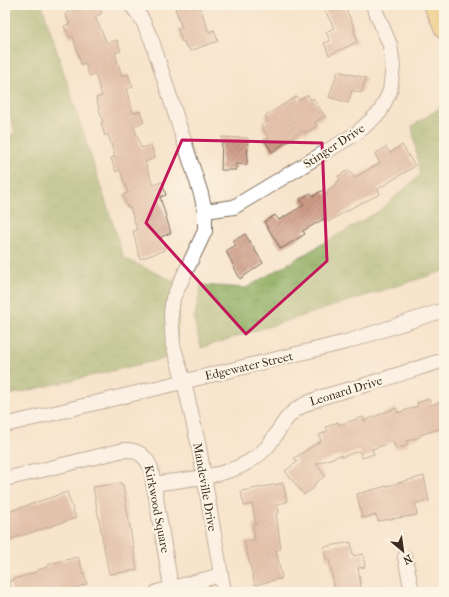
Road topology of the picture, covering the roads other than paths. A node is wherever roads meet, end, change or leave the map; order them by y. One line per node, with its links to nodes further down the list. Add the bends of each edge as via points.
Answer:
1 (131, 5): 5 (street, via 142,19 152,41)
2 (373, 5): 5 (street, Stinger Drive, via 390,45 393,66 390,91 380,112 357,133 234,208)
3 (433, 5): 4 (main road)
4 (444, 30)
5 (205, 212): 8 (street, via 205,231 174,298 171,314 173,345)
6 (444, 310): 8 (street, Edgewater Street, via 346,342)
7 (444, 360): 10 (street, Leonard Drive, via 313,400 287,417 268,445 252,460 232,470)
8 (184, 382): 9 (street, Edgewater Street); 10 (street, Mandeville Drive)
9 (5, 425)
10 (204, 476): 12 (street, Leonard Drive); 14 (street, Mandeville Drive)
11 (5, 480): 12 (street, Kirkwood Square, via 128,450 142,454 148,461)
12 (154, 484): 15 (street, Kirkwood Square)
13 (405, 557): 18 (street)
14 (221, 574): 15 (street); 17 (street, Mandeville Drive)
15 (171, 587): 16 (street)
16 (157, 592)
17 (224, 592)
18 (412, 592)

